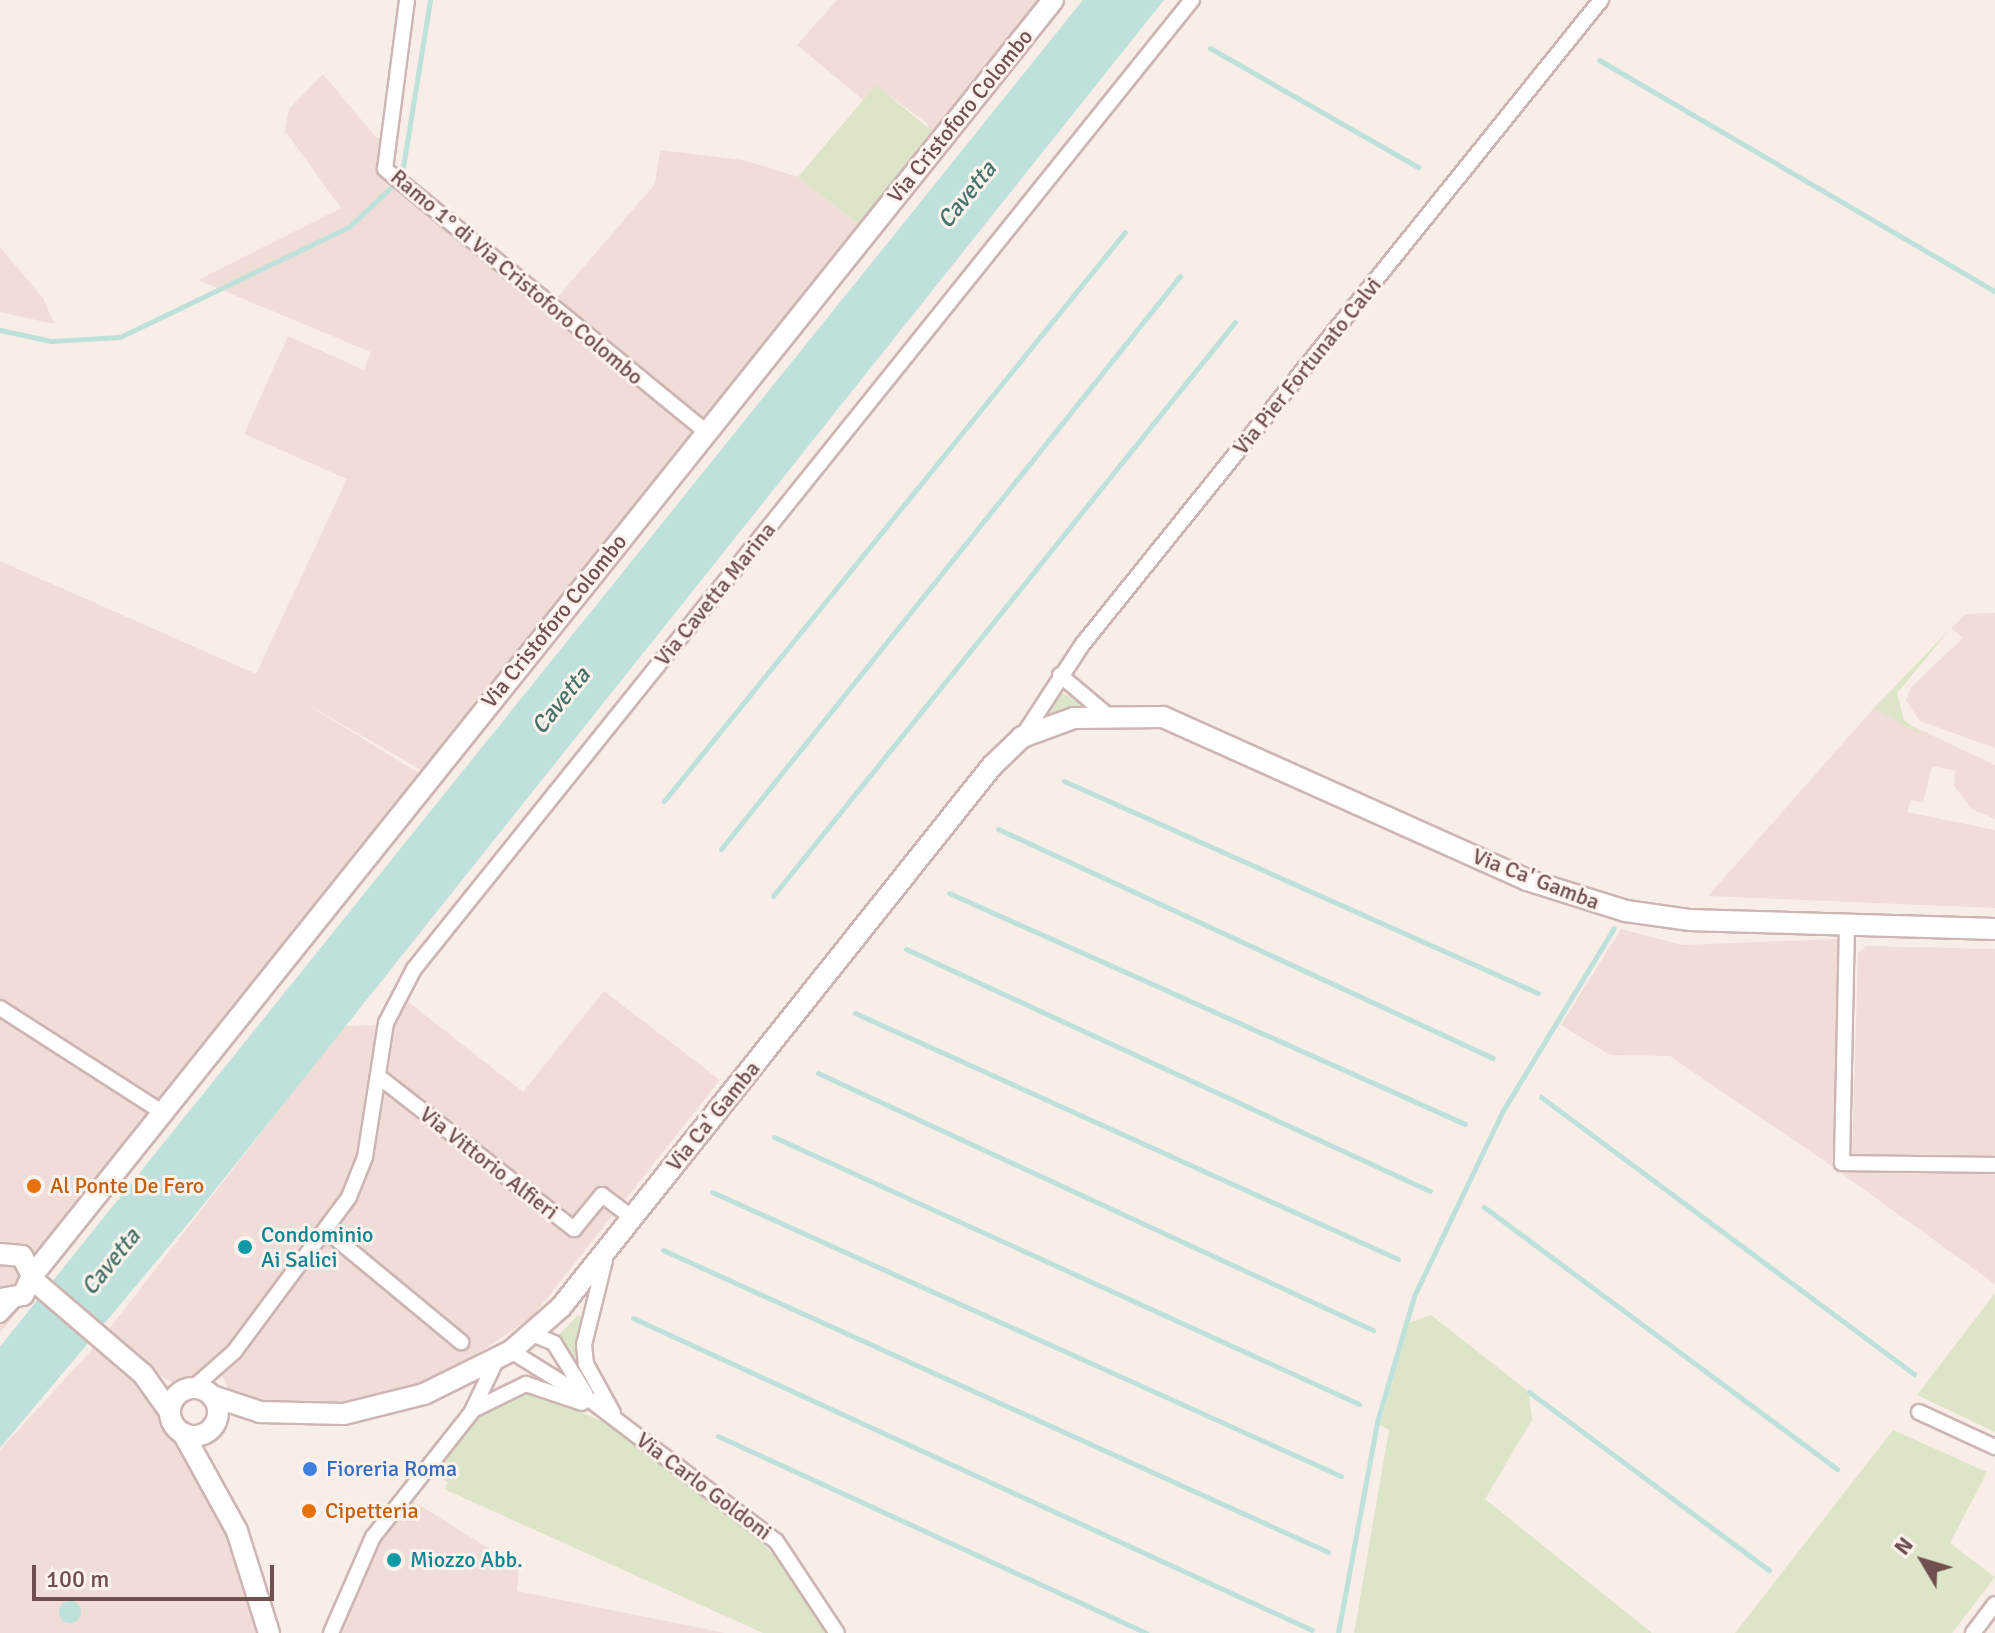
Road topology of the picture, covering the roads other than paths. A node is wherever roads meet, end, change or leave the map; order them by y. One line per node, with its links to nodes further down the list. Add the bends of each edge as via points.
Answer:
1 (407, 0): 5 (street, Ramo 1° di Via Cristoforo Colombo, via 385,169)
2 (1053, 0): 5 (street, Via Cristoforo Colombo)
3 (1192, 0): 12 (street, Via Cavetta Marina, via 414,969 386,1023)
4 (1601, 0): 6 (street, Via Pier Fortunato Calvi)
5 (706, 432): 13 (street, Via Cristoforo Colombo)
6 (1060, 675): 7 (street); 8 (street, Via Pier Fortunato Calvi)
7 (1105, 713): 8 (street, Via Ca' Gamba); 9 (street, Via Ca' Gamba, via 1163,717 1588,902 1690,920)
8 (1022, 737): 15 (street, Via Ca' Gamba)
9 (1847, 923): 10 (street, Via Ca' Gamba); 14 (street, via 1842,1163)
10 (1995, 929)
11 (0, 1008): 13 (street)
12 (378, 1076): 15 (street, Via Vittorio Alfieri, via 574,1229 602,1195); 16 (street, Via Cavetta Marina, via 365,1157)
13 (162, 1112): 18 (street, Via Cristoforo Colombo)
14 (1995, 1165)
15 (631, 1217): 17 (street, Via Ca' Gamba)
16 (328, 1232): 22 (street); 25 (street, Via Cavetta Marina)
17 (612, 1241): 21 (street, Via Ca' Gamba); 32 (street, Via Carlo Goldoni, via 584,1345 594,1382)
18 (55, 1243): 19 (street, Via Cristoforo Colombo); 20 (street, Via Cristoforo Colombo)
19 (7, 1252): 20 (street)
20 (22, 1293): 24 (street, via 60,1304)
21 (532, 1334): 23 (street, Via Ca' Gamba); 26 (street, Via Carlo Goldoni, via 554,1343)
22 (461, 1342)
23 (504, 1355): 26 (street, Via Carlo Goldoni); 28 (street, Via Ca' Gamba, via 383,1408 329,1416); 31 (street)
24 (143, 1374): 25 (street, Via Ca' Gamba); 27 (street)
25 (200, 1392): 27 (street); 28 (street, Via Ca' Gamba); 33 (street)
26 (590, 1400): 29 (street, Via Carlo Goldoni)
27 (170, 1412): 34 (street)
28 (260, 1412): 33 (street, Via Ca' Gamba)
29 (606, 1412): 31 (street, Via Carlo Goldoni, via 526,1384 502,1389); 32 (street, Via Carlo Goldoni)
30 (1919, 1412): 35 (street)
31 (471, 1413): 39 (street, via 373,1537)
32 (620, 1423): 40 (street, Via Carlo Goldoni, via 776,1541)
33 (214, 1425): 34 (street, Via Ca' Gamba); 36 (street)
34 (183, 1433): 36 (street)
35 (1995, 1447)
36 (210, 1474): 38 (street, via 237,1531)
37 (1995, 1604): 41 (street)
38 (269, 1633)
39 (331, 1633)
40 (837, 1633)
41 (1973, 1633)

